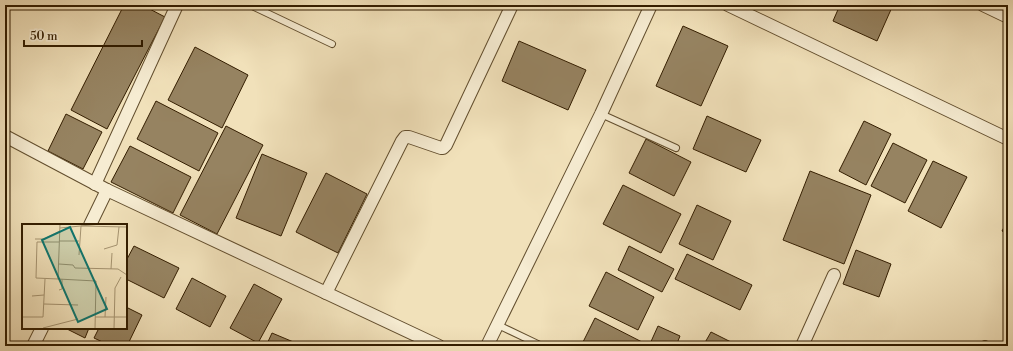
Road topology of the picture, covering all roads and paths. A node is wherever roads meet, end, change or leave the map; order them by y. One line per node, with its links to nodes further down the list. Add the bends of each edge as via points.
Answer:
1 (177, 5): 13 (street)
2 (250, 5): 8 (lane)
3 (512, 5): 17 (street, via 446,145 441,148 409,137 402,140)
4 (651, 5): 9 (street)
5 (728, 5): 11 (street)
6 (983, 5): 7 (street)
7 (1008, 16)
8 (332, 44)
9 (601, 114): 12 (lane); 18 (street)
10 (5, 136): 13 (street)
11 (1008, 139)
12 (676, 148)
13 (94, 184): 14 (street)
14 (107, 190): 15 (street); 17 (street)
15 (90, 224)
16 (834, 275): 24 (street)
17 (326, 293): 21 (street)
18 (498, 325): 22 (street); 23 (lane)
19 (42, 329): 20 (street)
20 (33, 346)
21 (439, 346)
22 (487, 346)
23 (542, 346)
24 (802, 346)

